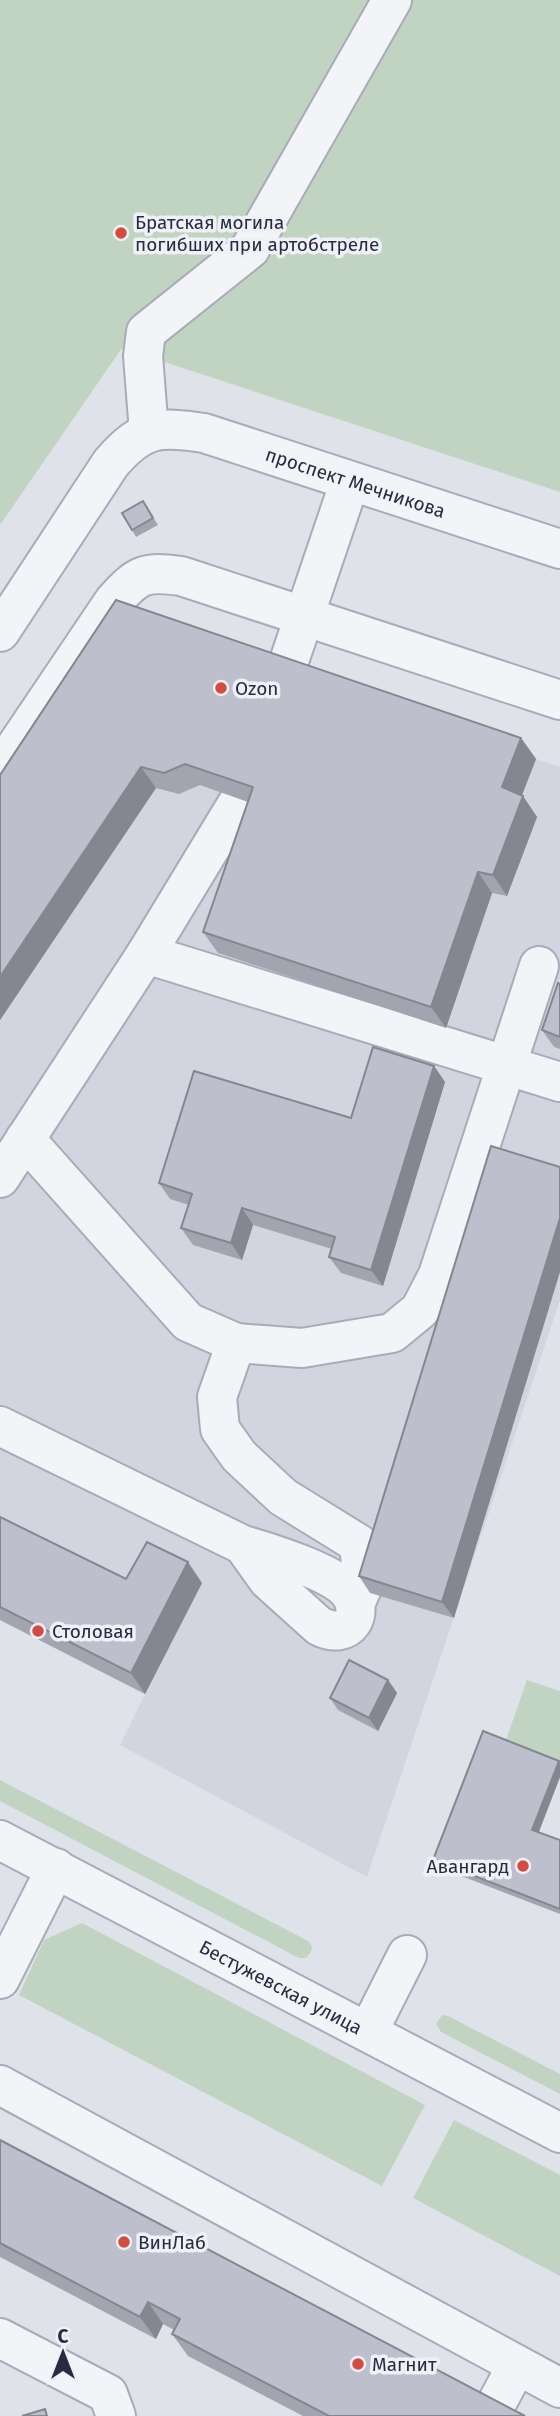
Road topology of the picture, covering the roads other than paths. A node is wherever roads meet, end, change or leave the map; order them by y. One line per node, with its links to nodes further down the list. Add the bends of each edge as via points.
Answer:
1 (392, 0): 2 (street, via 250,248 146,332 143,356)
2 (149, 432): 3 (street, проспект Мечникова, via 204,433); 6 (street, via 127,444 111,463)
3 (350, 481): 4 (street, проспект Мечникова); 5 (street)
4 (560, 549)
5 (304, 616): 7 (street); 8 (street); 9 (street, via 181,576 156,572 133,580)
6 (0, 632)
7 (285, 673)
8 (560, 700)
9 (0, 769)
10 (240, 799): 11 (street)
11 (146, 954): 13 (street); 15 (street)
12 (539, 966): 13 (street)
13 (507, 1066): 14 (street); 17 (street, via 438,1275 420,1310 392,1333 302,1348)
14 (560, 1083)
15 (25, 1139): 16 (street); 17 (street, via 188,1322)
16 (0, 1178)
17 (236, 1343): 18 (street, via 217,1397 220,1429 239,1456 282,1497 359,1544 363,1586 355,1604 341,1584 282,1556 243,1545)
18 (0, 1426)
19 (0, 1840): 20 (street, Бестужевская улица)
20 (56, 1868): 22 (street); 23 (street, Бестужевская улица)
21 (407, 1955): 23 (street)
22 (0, 1979)
23 (368, 2032): 25 (street, Бестужевская улица)
24 (0, 2085): 27 (street)
25 (560, 2133)
26 (0, 2338): 30 (street, via 108,2394)
27 (517, 2365): 28 (street); 29 (street)
28 (560, 2388)
29 (492, 2412)
30 (116, 2416)

